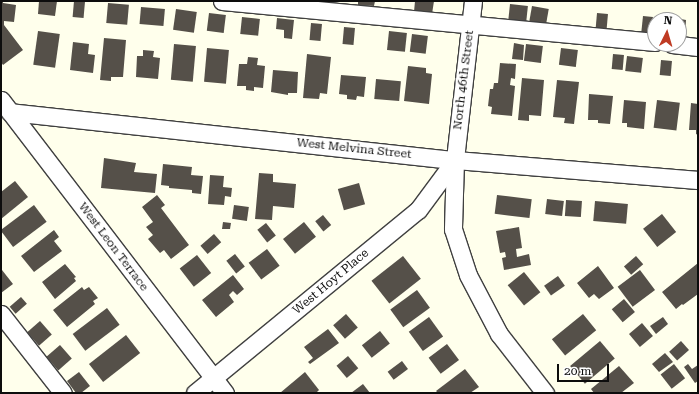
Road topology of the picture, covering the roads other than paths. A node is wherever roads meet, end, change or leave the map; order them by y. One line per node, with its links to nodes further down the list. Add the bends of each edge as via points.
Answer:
1 (222, 1): 3 (street)
2 (472, 1): 3 (street, North 46th Street)
3 (471, 24): 4 (street); 8 (street, North 46th Street)
4 (647, 41)
5 (687, 46): 6 (street)
6 (698, 47)
7 (5, 106): 8 (street, West Melvina Street); 11 (street, West Leon Terrace)
8 (455, 160): 9 (street, West Melvina Street); 11 (street, West Hoyt Place, via 418,210); 15 (street, North 46th Street, via 453,229 468,275 500,334)
9 (698, 180)
10 (1, 314): 12 (street)
11 (214, 378): 13 (street, West Hoyt Place); 14 (street, West Leon Terrace)
12 (63, 393)
13 (195, 393)
14 (225, 393)
15 (545, 393)

